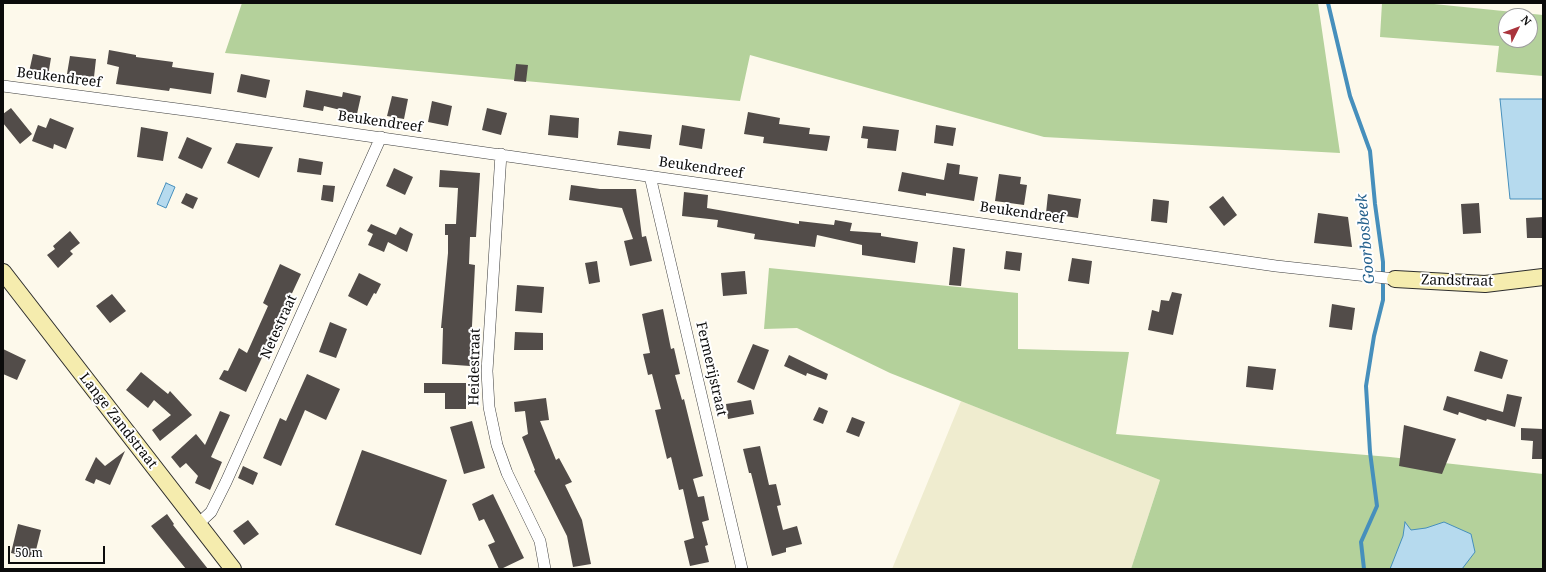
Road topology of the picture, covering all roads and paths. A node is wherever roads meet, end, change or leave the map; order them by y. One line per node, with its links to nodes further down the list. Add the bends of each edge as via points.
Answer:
1 (3, 86): 2 (street, Beukendreef)
2 (381, 137): 3 (street, Beukendreef); 8 (street, Netestraat, via 226,482 211,512)
3 (501, 154): 4 (street, Beukendreef); 10 (street, Heidestraat, via 488,371 489,407 497,445 540,541)
4 (650, 176): 7 (street, Beukendreef, via 1253,263); 11 (street, Fermerijstraat)
5 (3, 272): 8 (street, Lange Zandstraat)
6 (1543, 277): 7 (street, Zandstraat, via 1485,284)
7 (1395, 279)
8 (198, 524): 9 (street, Lange Zandstraat)
9 (233, 569)
10 (545, 569)
11 (742, 569)

